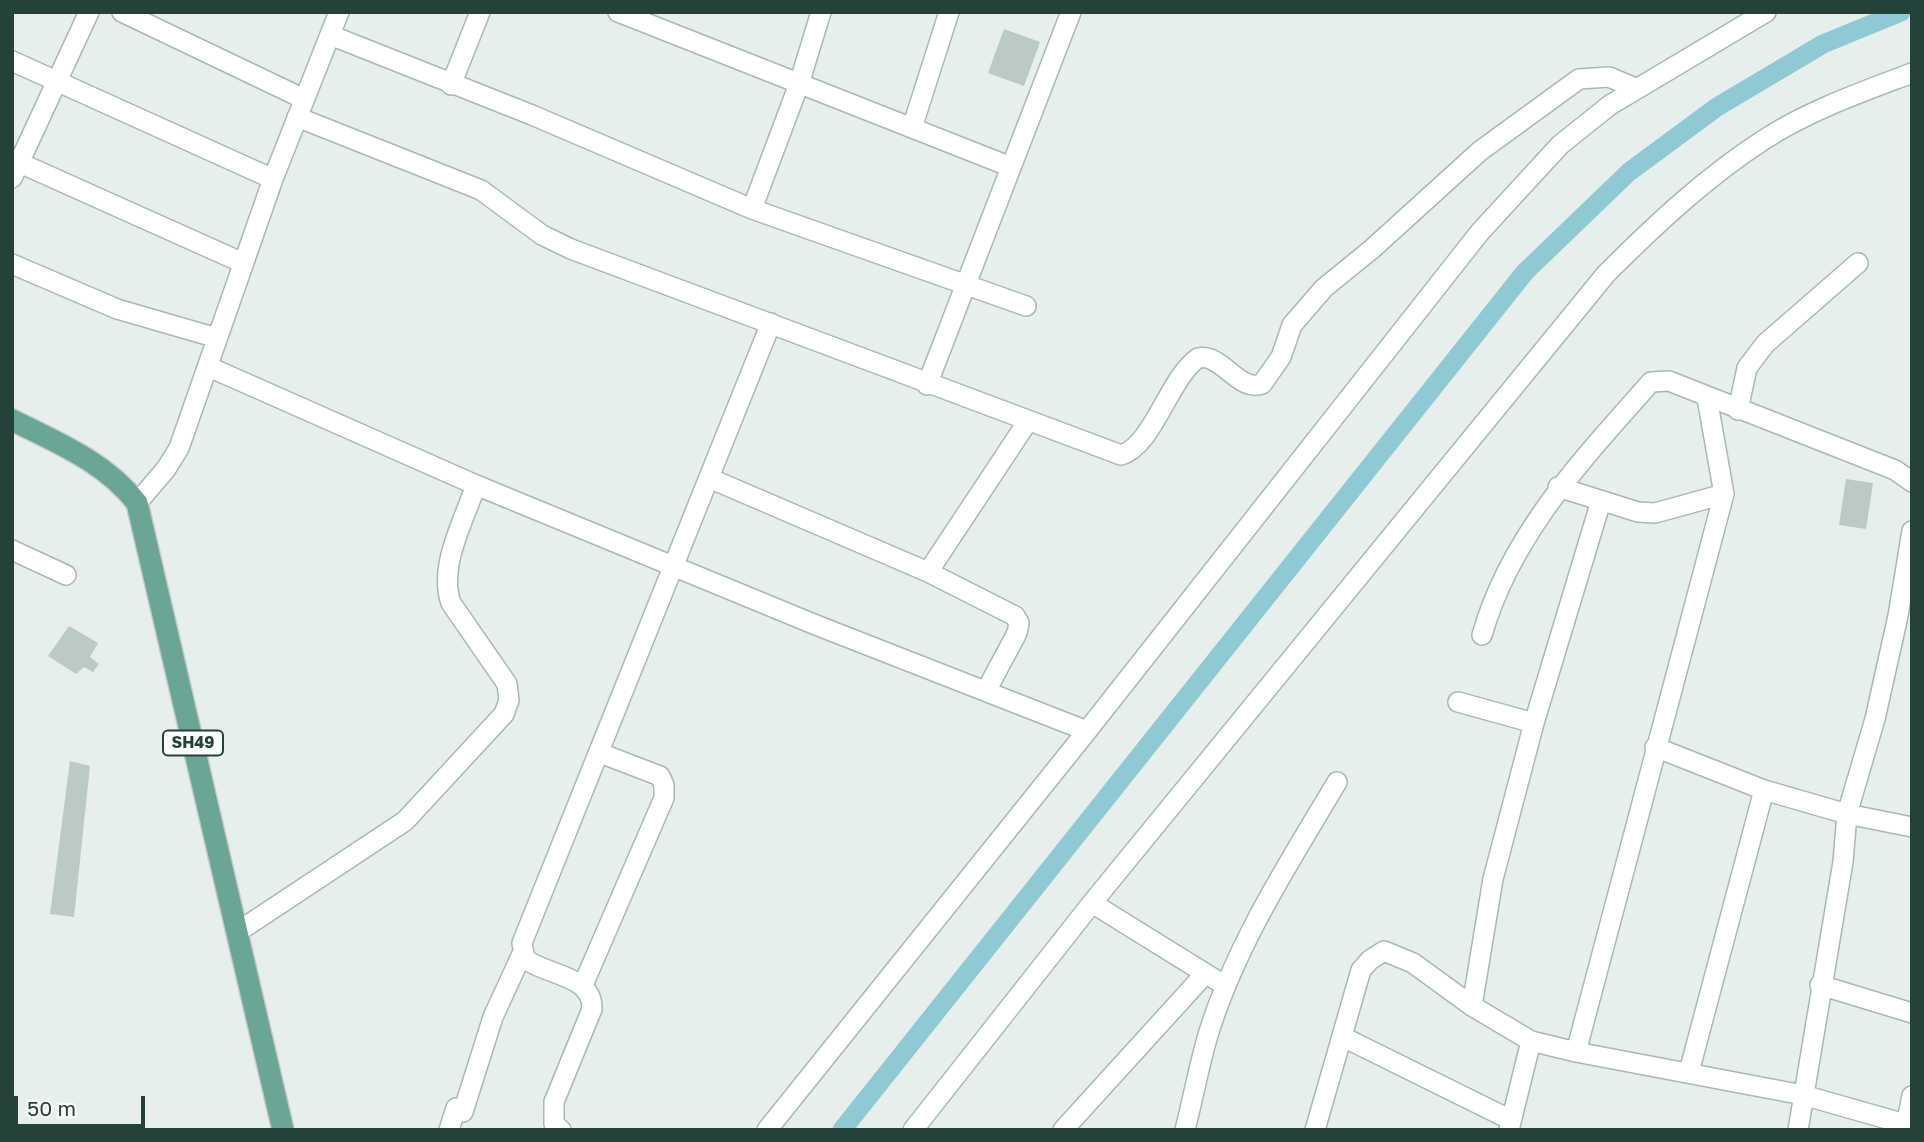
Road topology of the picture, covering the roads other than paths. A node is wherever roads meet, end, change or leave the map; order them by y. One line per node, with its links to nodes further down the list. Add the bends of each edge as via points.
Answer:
1 (89, 12): 13 (street)
2 (122, 12): 17 (street)
3 (480, 12): 15 (street)
4 (618, 12): 14 (street)
5 (821, 12): 14 (street)
6 (949, 12): 18 (street)
7 (1071, 12): 19 (street)
8 (1766, 12): 16 (street)
9 (338, 13): 10 (street)
10 (330, 35): 15 (street); 17 (street)
11 (12, 61): 13 (street)
12 (1912, 73): 59 (street, via 1803,117 1765,139 1678,205 1606,274)
13 (54, 83): 20 (street); 21 (street)
14 (799, 84): 18 (street); 22 (street)
15 (450, 85): 22 (street)
16 (1636, 88): 35 (street, via 1609,77 1579,79 1480,150 1316,296 1292,324 1282,357 1262,384 1249,384 1211,358 1198,358 1136,446 1121,455); 52 (street, via 1560,145 1480,232)
17 (300, 108): 21 (street); 28 (street, via 481,190 542,235 571,249)
18 (912, 128): 19 (street)
19 (1011, 167): 26 (street)
20 (16, 170): 23 (street)
21 (273, 179): 23 (street)
22 (752, 209): 26 (street)
23 (243, 263): 29 (street)
24 (1858, 263): 33 (street, via 1765,344 1747,368)
25 (12, 264): 29 (street, via 117,309)
26 (966, 284): 27 (street); 31 (street)
27 (1026, 306)
28 (771, 323): 31 (street); 36 (street)
29 (217, 338): 30 (street)
30 (209, 367): 38 (street); 42 (street, via 179,448)
31 (927, 385): 35 (street)
32 (1707, 398): 33 (street); 39 (street, via 1669,381 1651,382); 40 (street)
33 (1738, 410): 37 (street, via 1895,470)
34 (12, 420): 42 (main road, SH49, via 95,463 121,482)
35 (1028, 421): 46 (street)
36 (709, 478): 45 (street); 46 (street)
37 (1912, 482)
38 (476, 485): 45 (street); 60 (street, via 447,570 446,588 451,603 507,684 505,714 405,821)
39 (1558, 487): 41 (street); 48 (street, via 1503,576)
40 (1724, 494): 41 (street, via 1656,513); 53 (street)
41 (1601, 500): 51 (street)
42 (137, 503): 60 (main road, SH49)
43 (1912, 531): 57 (street, via 1875,719)
44 (12, 550): 47 (street)
45 (676, 567): 49 (street); 54 (street)
46 (928, 572): 49 (street, via 1015,616 1019,623)
47 (66, 575)
48 (1482, 635)
49 (986, 691): 52 (street)
50 (1458, 702): 51 (street)
51 (1534, 723): 66 (street, via 1493,879)
52 (1087, 731): 80 (street)
53 (1655, 747): 56 (street); 70 (street)
54 (600, 753): 61 (street, via 522,943); 64 (street, via 660,776 664,798)
55 (1337, 782): 63 (street, via 1258,915)
56 (1764, 790): 57 (street); 71 (street)
57 (1847, 814): 58 (street); 65 (street, via 1843,862)
58 (1912, 827)
59 (1092, 903): 62 (street); 81 (street)
60 (239, 930): 77 (main road, SH49)
61 (522, 954): 64 (street, via 533,965); 78 (street)
62 (1204, 975): 63 (street); 76 (street)
63 (1227, 984): 82 (street, via 1208,1035)
64 (583, 985): 79 (street, via 590,991 592,1009 554,1102 554,1124)
65 (1820, 985): 67 (street); 72 (street)
66 (1472, 1006): 68 (street, via 1413,963 1384,951 1361,970); 69 (street)
67 (1912, 1013)
68 (1342, 1037): 74 (street); 83 (street)
69 (1531, 1041): 70 (street); 74 (street)
70 (1576, 1052): 71 (street)
71 (1689, 1072): 72 (street)
72 (1803, 1094): 75 (street); 84 (street)
73 (1912, 1096): 75 (street)
74 (1510, 1125)
75 (1907, 1127)
76 (1071, 1128)
77 (283, 1130)
78 (449, 1130)
79 (561, 1130)
80 (767, 1130)
81 (913, 1130)
82 (1185, 1130)
83 (1315, 1130)
84 (1798, 1130)

